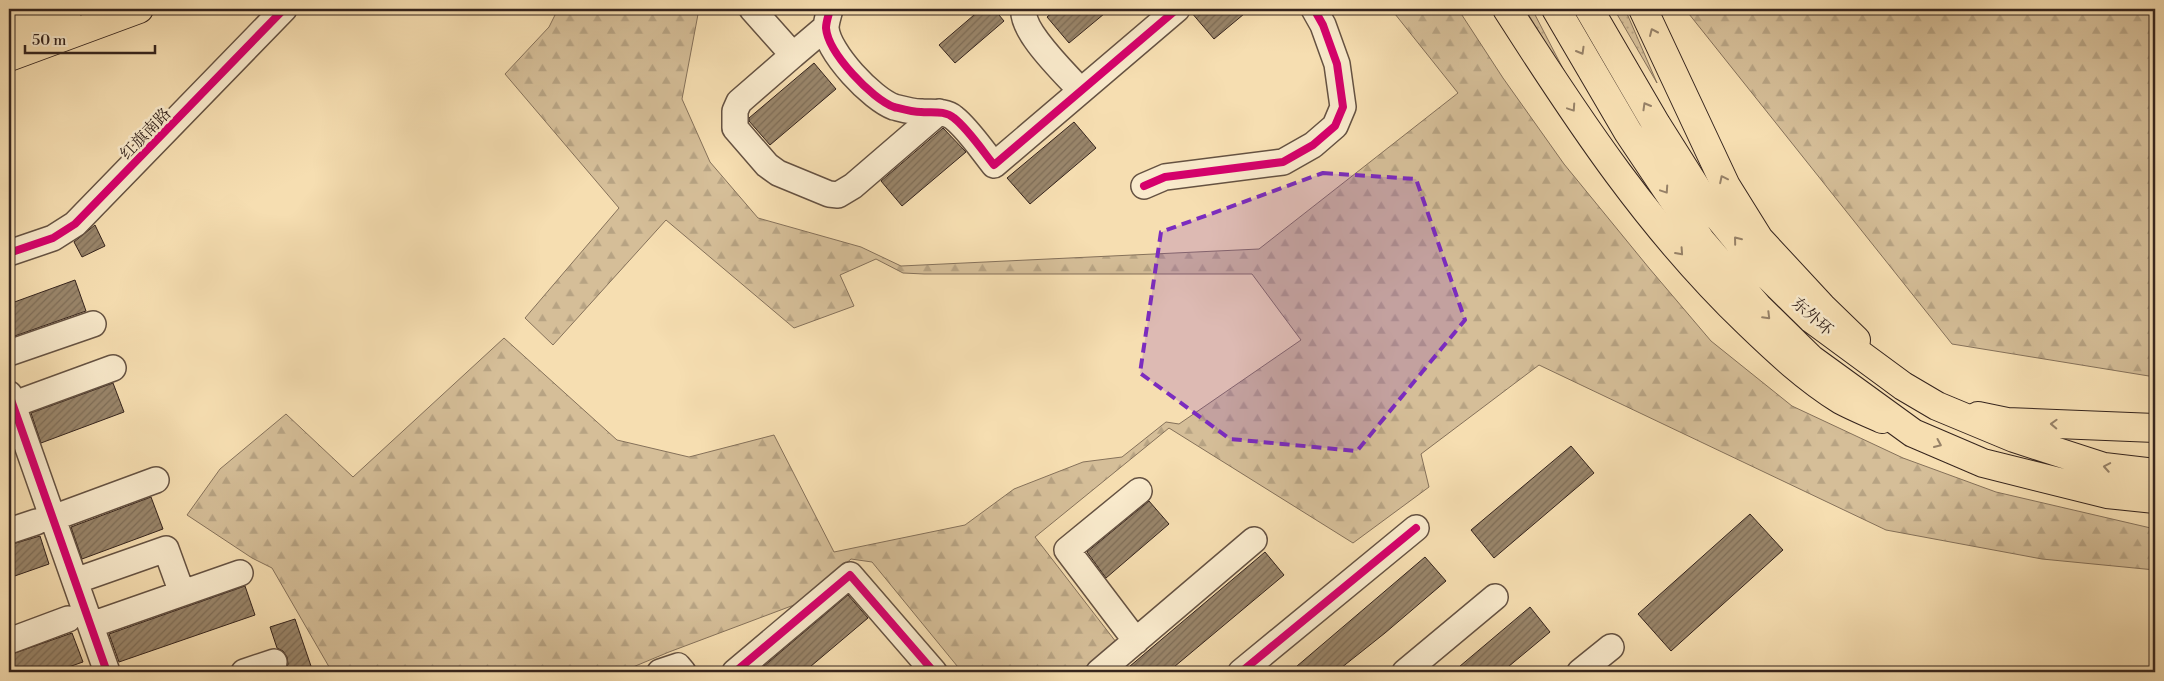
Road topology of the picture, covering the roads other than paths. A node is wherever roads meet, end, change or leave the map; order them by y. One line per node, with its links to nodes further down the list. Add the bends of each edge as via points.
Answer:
1 (68, 9): 13 (main road)
2 (140, 9): 15 (main road)
3 (284, 9): 19 (street, 红旗南路, via 75,224 53,238)
4 (752, 9): 14 (street)
5 (1024, 9): 16 (street, via 1025,24 1033,36)
6 (1178, 9): 16 (street)
7 (1314, 9): 18 (street, via 1323,24 1337,64 1343,108 1335,126 1313,146 1283,162 1165,177)
8 (1507, 9): 27 (main road, one-way to 27, via 1610,166 1667,238 1715,291 1797,368 1842,400)
9 (1556, 9): 27 (main road, one-way to 27, via 1628,132 1701,241 1758,307 1811,359)
10 (1589, 9): 23 (main road, 东外环, one-way to 10, via 1812,319 1762,269 1702,197)
11 (1643, 9): 23 (main road, one-way to 11, via 1822,307 1759,239 1726,186)
12 (828, 18): 14 (street); 17 (street, via 831,44 842,63 881,99 894,106 920,112)
13 (9, 29)
14 (793, 55): 17 (street, via 739,102 734,111 735,128 778,174 829,194 838,195 853,186)
15 (9, 57)
16 (1081, 91): 17 (street, via 994,165 953,117)
17 (939, 112)
18 (1144, 186)
19 (9, 253)
20 (93, 324): 21 (street)
21 (9, 353)
22 (113, 368): 24 (street)
23 (1903, 386): 25 (main road, 东外环)
24 (10, 402): 34 (street)
25 (1937, 406): 26 (main road, one-way to 25, via 2007,422); 28 (main road, 东外环, one-way to 25, via 2104,467 2014,438)
26 (2155, 428)
27 (1913, 433): 31 (main road, one-way to 31, via 1982,464)
28 (2155, 473)
29 (156, 480): 34 (street)
30 (1139, 491): 43 (street, via 1067,550)
31 (2107, 494): 32 (main road); 33 (main road)
32 (2155, 499)
33 (2155, 503)
34 (45, 520): 36 (street); 39 (street)
35 (1416, 528): 54 (street)
36 (9, 531)
37 (1254, 540): 43 (street)
38 (240, 572): 40 (street)
39 (75, 581): 40 (street, via 166,549); 42 (street)
40 (182, 593): 42 (street)
41 (1495, 597): 55 (street)
42 (79, 622): 44 (street); 48 (street)
43 (1136, 640): 53 (street)
44 (9, 641)
45 (1611, 646): 56 (street)
46 (274, 662): 49 (street)
47 (923, 669): 52 (street, via 850,576)
48 (107, 672)
49 (244, 672)
50 (660, 672): 51 (street, via 678,666)
51 (683, 672)
52 (735, 672)
53 (1099, 672)
54 (1241, 672)
55 (1405, 672)
56 (1580, 672)

